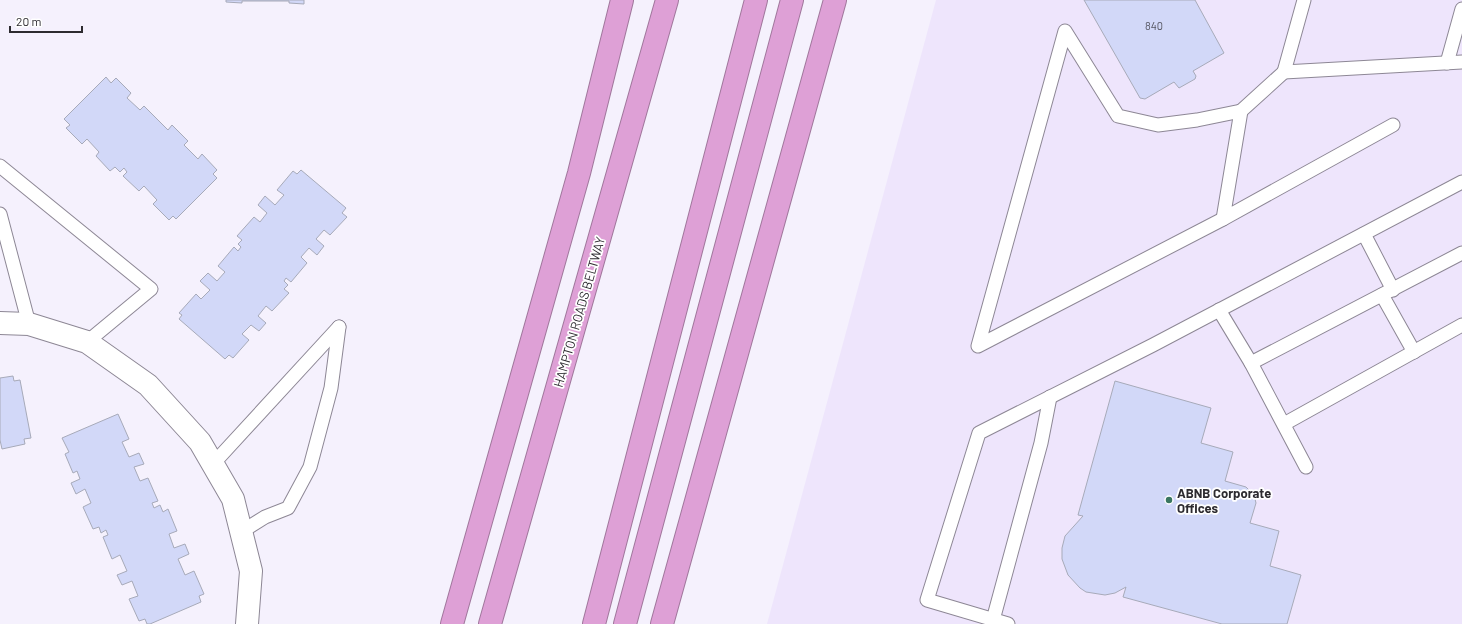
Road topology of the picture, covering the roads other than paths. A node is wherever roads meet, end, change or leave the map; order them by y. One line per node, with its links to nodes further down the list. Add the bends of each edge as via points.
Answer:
1 (622, 0): 34 (highway, via 579,173)
2 (667, 0): 35 (highway, HAMPTON ROADS BELTWAY)
3 (756, 0): 36 (highway)
4 (792, 0): 37 (highway)
5 (835, 0): 38 (highway)
6 (1304, 0): 10 (lane)
7 (1462, 9): 9 (lane)
8 (1462, 62): 9 (lane)
9 (1447, 63): 10 (lane)
10 (1284, 72): 11 (lane)
11 (1241, 111): 16 (lane); 16 (lane, via 1197,120 1158,124 1118,116 1065,31 978,346)
12 (1393, 125): 16 (lane)
13 (0, 166): 24 (lane, via 152,289)
14 (1462, 182): 17 (lane)
15 (0, 214): 22 (lane)
16 (1223, 219)
17 (1364, 234): 19 (lane); 20 (lane)
18 (1462, 253): 19 (lane)
19 (1388, 292): 25 (lane); 26 (lane)
20 (1219, 310): 26 (lane); 27 (lane)
21 (0, 323): 22 (street)
22 (29, 324): 24 (street)
23 (1462, 325): 25 (lane)
24 (87, 342): 29 (street, via 148,385 200,442)
25 (1414, 352): 28 (lane)
26 (1251, 363): 28 (lane)
27 (1050, 397): 32 (lane, via 1041,443); 32 (lane, via 979,433 927,600)
28 (1284, 424): 30 (lane)
29 (213, 464): 31 (street, via 233,498); 31 (lane, via 338,327 331,388 310,467 288,508)
30 (1306, 467)
31 (241, 532): 33 (street, via 251,571)
32 (993, 620): 39 (lane)
33 (247, 624)
34 (452, 624)
35 (490, 624)
36 (594, 624)
37 (625, 624)
38 (662, 624)
39 (1008, 624)

